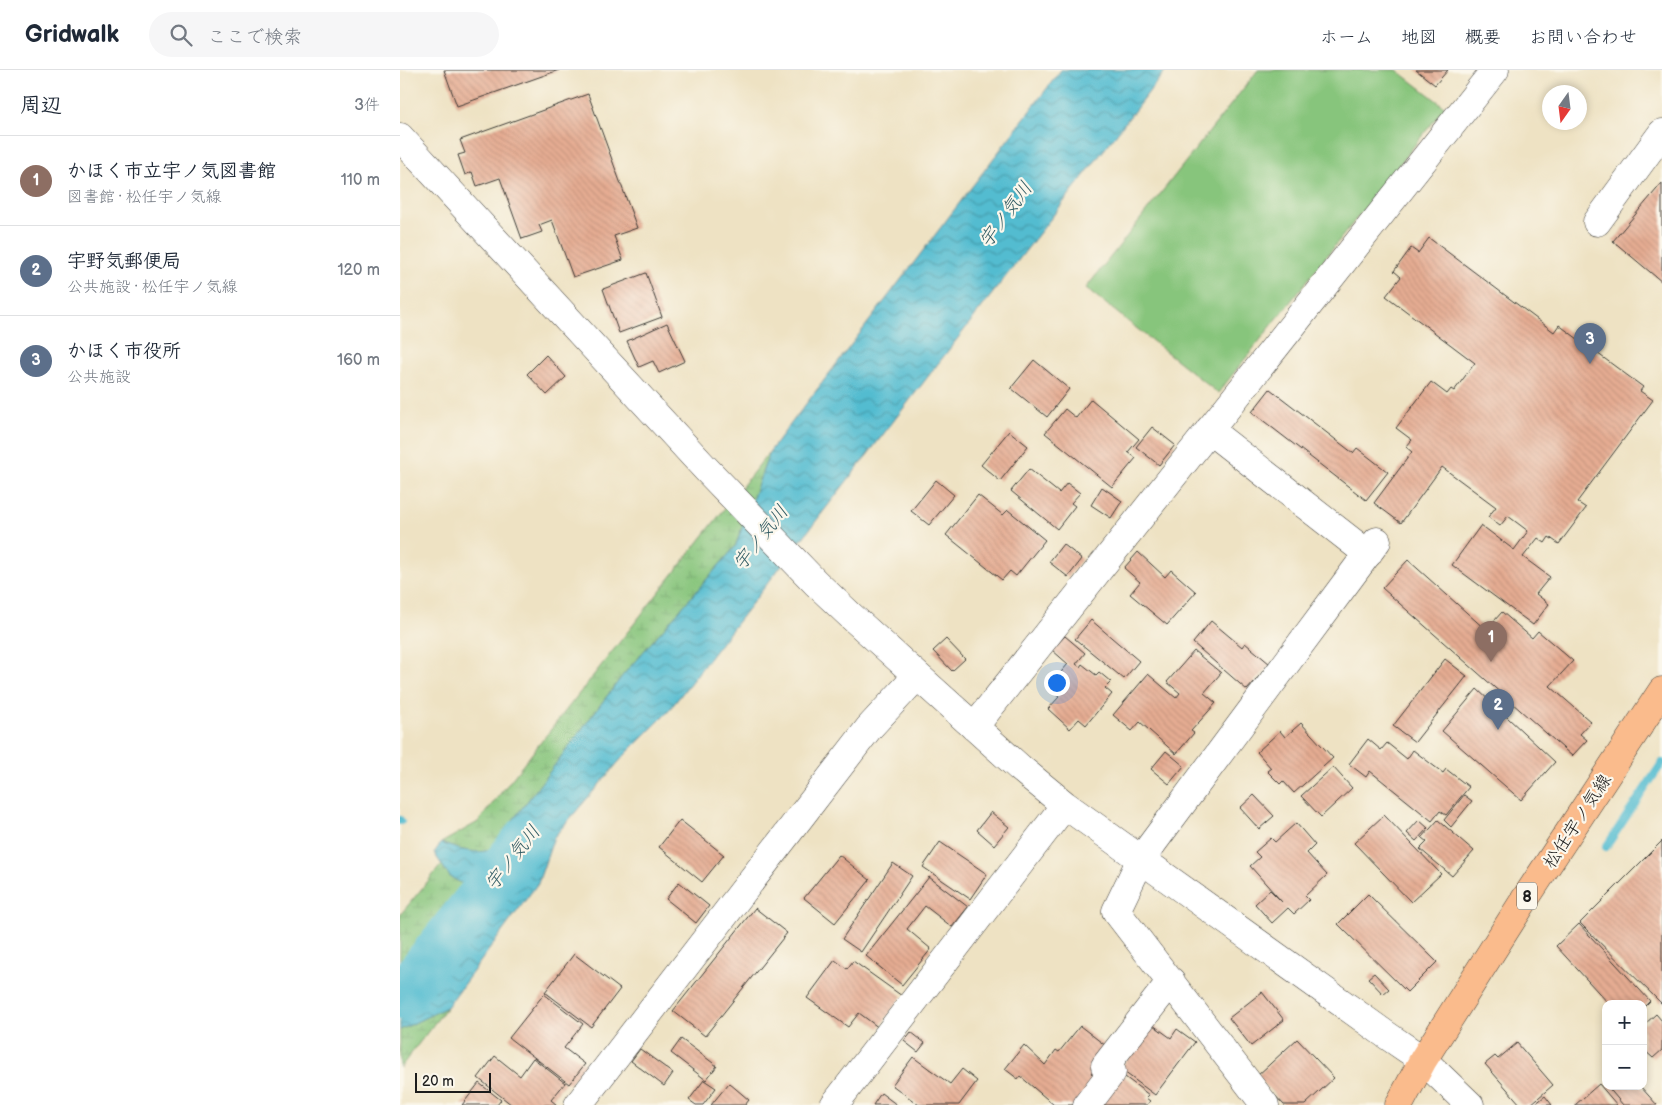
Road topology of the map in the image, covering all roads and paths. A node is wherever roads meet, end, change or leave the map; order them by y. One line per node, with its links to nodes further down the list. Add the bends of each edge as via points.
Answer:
1 (1495, 70): 5 (street)
2 (1662, 133): 4 (street)
3 (400, 137): 6 (street, via 706,469 816,583)
4 (1597, 222)
5 (1209, 430): 8 (street); 10 (street, via 1372,548)
6 (917, 676): 8 (street); 13 (street, via 869,728)
7 (1662, 691): 12 (main road, 松任宇ノ気線 / 8)
8 (974, 727): 9 (street)
9 (1065, 805): 10 (street); 14 (street)
10 (1141, 859): 11 (street, via 1116,911); 12 (street)
11 (1171, 981): 15 (street, via 1105,1066 1112,1072); 16 (street)
12 (1423, 1060): 17 (main road, 松任宇ノ気線 / 8); 18 (street)
13 (578, 1105)
14 (834, 1105)
15 (1087, 1105)
16 (1265, 1105)
17 (1399, 1105)
18 (1470, 1105)

